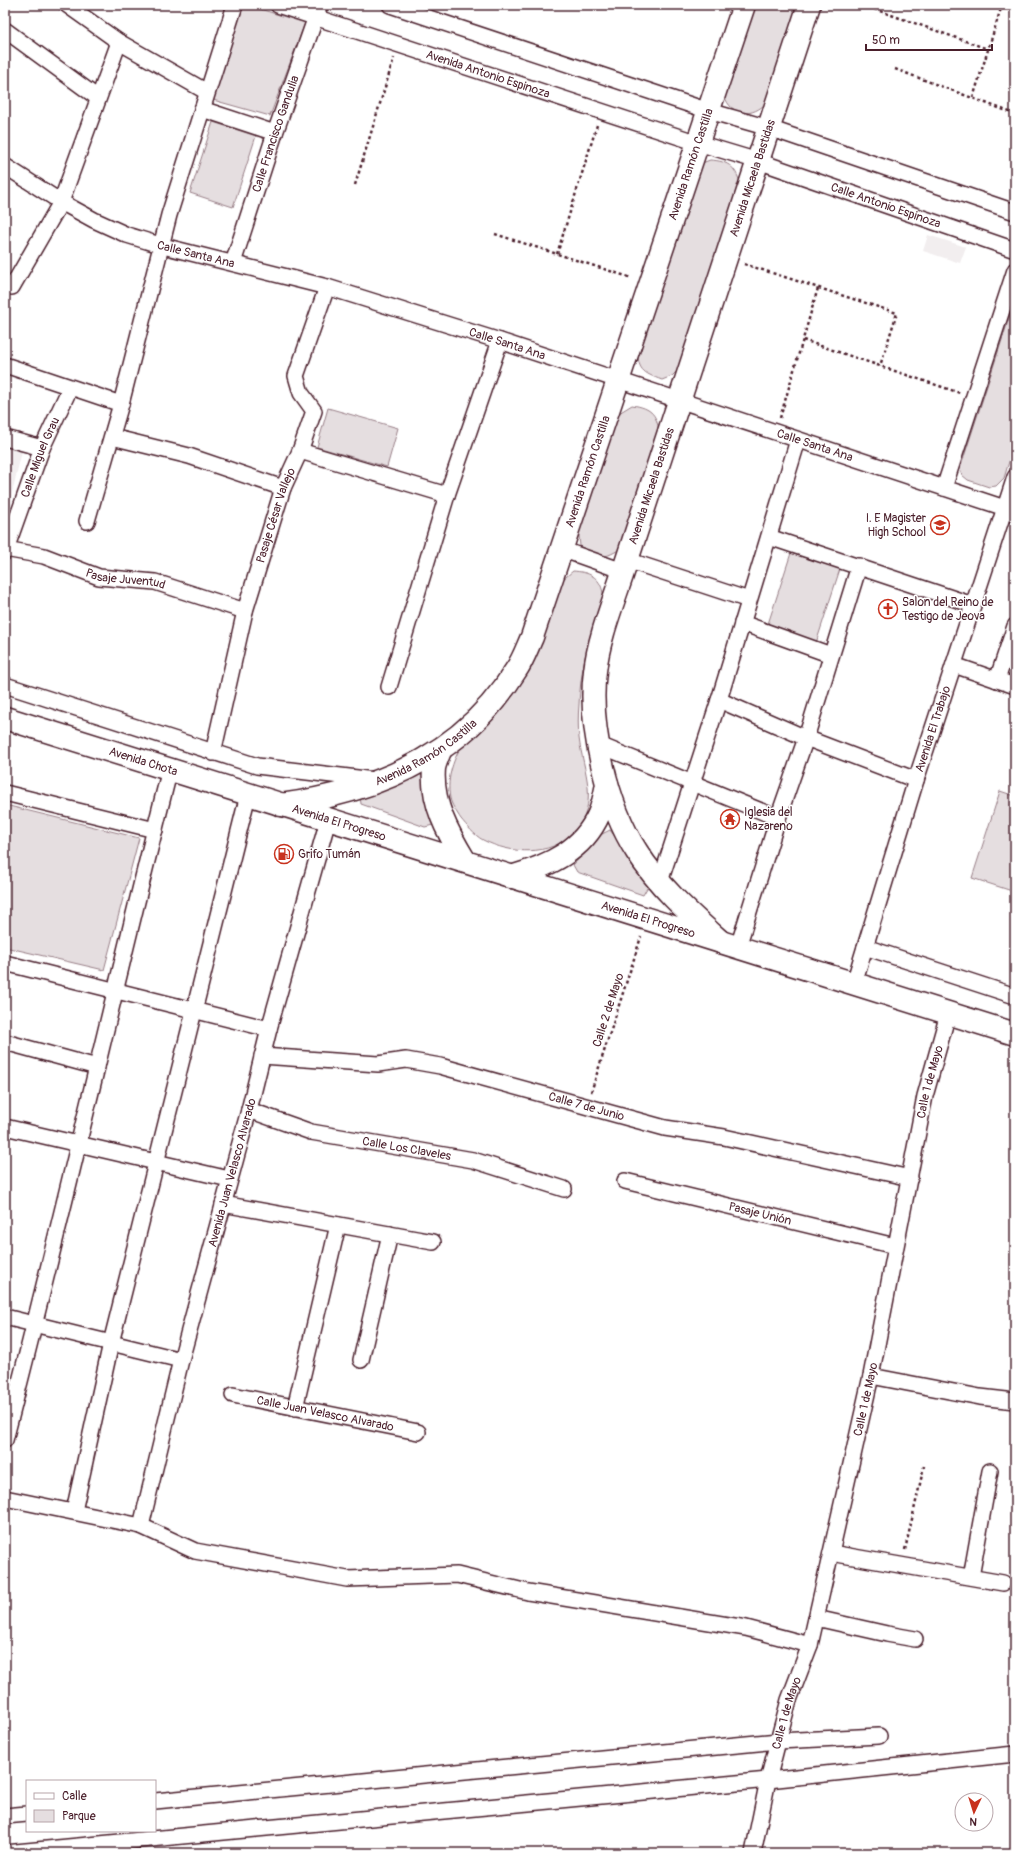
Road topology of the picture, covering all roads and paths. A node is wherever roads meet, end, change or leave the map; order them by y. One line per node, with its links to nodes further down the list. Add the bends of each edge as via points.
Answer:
1 (66, 5): 11 (street)
2 (235, 5): 15 (street)
3 (278, 5): 9 (street, Avenida Antonio Espinoza)
4 (390, 5): 20 (street)
5 (744, 5): 20 (main road, Avenida Ramón Castilla)
6 (809, 5): 22 (main road, Avenida Micaela Bastidas)
7 (864, 5): 13 (path)
8 (1002, 5): 13 (path)
9 (318, 11): 12 (street, Avenida Antonio Espinoza); 23 (street, Calle Francisco Gandulia)
10 (5, 30): 16 (street)
11 (119, 42): 15 (street); 16 (street)
12 (399, 44): 19 (street, Avenida Antonio Espinoza); 27 (path)
13 (988, 50): 17 (path)
14 (895, 69): 17 (path)
15 (207, 92): 18 (street)
16 (98, 98): 28 (street)
17 (973, 98): 21 (path)
18 (202, 109): 23 (street); 31 (street, via 169,215)
19 (601, 111): 24 (street, Avenida Antonio Espinoza); 33 (path)
20 (709, 111): 22 (street); 24 (main road, Avenida Ramón Castilla)
21 (1015, 114)
22 (769, 128): 25 (main road, Avenida Micaela Bastidas); 29 (street)
23 (275, 133): 35 (street, Calle Francisco Gandulia)
24 (698, 143): 25 (street, Calle Antonio Espinoza); 37 (main road, Avenida Ramón Castilla)
25 (758, 161): 32 (street, Calle Antonio Espinoza); 34 (main road, Avenida Micaela Bastidas)
26 (5, 166): 28 (street, Calle Santa Ana)
27 (355, 185)
28 (60, 202): 31 (street, Calle Santa Ana, via 126,235); 38 (street)
29 (1015, 212)
30 (495, 234): 33 (path)
31 (163, 246): 35 (street, Calle Santa Ana); 49 (street)
32 (1015, 250)
33 (557, 254): 37 (path)
34 (726, 258): 40 (path); 48 (main road, Avenida Micaela Bastidas)
35 (233, 263): 39 (street, Calle Santa Ana)
36 (1015, 270): 47 (street)
37 (650, 284): 45 (main road, Avenida Ramón Castilla)
38 (9, 285)
39 (327, 287): 42 (street, Calle Santa Ana); 55 (street, Pasaje César Vallejo, via 296,376 301,393 314,411)
40 (818, 288): 41 (path); 44 (path, via 897,313)
41 (803, 340): 44 (path); 50 (path)
42 (500, 341): 45 (street, Calle Santa Ana); 59 (street)
43 (5, 365): 46 (street)
44 (880, 366): 47 (path)
45 (618, 380): 48 (street, Calle Santa Ana); 63 (main road, Avenida Ramón Castilla)
46 (70, 388): 49 (street); 54 (street, Calle Miguel Grau)
47 (973, 398): 58 (street)
48 (678, 401): 50 (street, Calle Santa Ana); 65 (main road, Avenida Micaela Bastidas)
49 (121, 404): 51 (street)
50 (776, 432): 53 (street, Calle Santa Ana)
51 (112, 437): 57 (street, via 189,456); 61 (street)
52 (5, 438): 54 (street)
53 (798, 440): 58 (street, Calle Santa Ana); 62 (street)
54 (42, 448): 64 (street, Calle Miguel Grau)
55 (300, 451): 57 (street, Pasaje César Vallejo); 59 (street)
56 (1015, 477): 60 (street, Avenida El Trabajo)
57 (283, 488): 69 (street, Pasaje César Vallejo)
58 (944, 488): 60 (street, Calle Santa Ana)
59 (447, 496): 77 (street)
60 (1010, 511): 68 (street, Avenida El Trabajo)
61 (87, 521)
62 (769, 537): 66 (street); 67 (street)
63 (561, 549): 65 (street); 82 (main road, Avenida Ramón Castilla, via 532,637 517,669 496,699)
64 (5, 550): 69 (street, Pasaje Juventud, via 44,556 99,577 155,582)
65 (625, 566): 67 (street); 81 (main road, Avenida Micaela Bastidas, via 595,671 593,705)
66 (859, 566): 68 (street); 72 (street)
67 (749, 600): 70 (street)
68 (973, 605): 73 (street, Avenida El Trabajo)
69 (245, 611): 83 (street, Pasaje César Vallejo)
70 (742, 623): 72 (street); 78 (street)
71 (1015, 626): 74 (street)
72 (831, 655): 80 (street)
73 (954, 665): 74 (street); 85 (street, Avenida El Trabajo)
74 (997, 680): 76 (street)
75 (5, 685): 83 (street)
76 (1015, 686)
77 (389, 687)
78 (719, 700): 80 (street); 87 (street)
79 (5, 718): 84 (main road, Avenida Chota)
80 (806, 738): 85 (street); 92 (street)
81 (597, 744): 87 (street); 88 (main road, Avenida Micaela Bastidas)
82 (440, 751): 86 (main road, Avenida Ramón Castilla, via 416,765); 95 (main road, via 434,768 439,811 446,831)
83 (213, 753): 86 (street, via 257,766)
84 (170, 769): 90 (main road, Avenida Chota); 94 (street)
85 (916, 780): 100 (street, Avenida El Trabajo)
86 (378, 781): 91 (main road, Avenida Ramón Castilla, via 319,800)
87 (691, 783): 92 (street); 97 (street)
88 (607, 784): 96 (main road, via 600,813 591,830 577,846 536,870); 97 (main road, Avenida Micaela Bastidas, via 636,851)
89 (5, 793): 94 (street)
90 (248, 795): 91 (main road, Avenida Chota); 105 (street)
91 (281, 805): 93 (main road, Avenida El Progreso)
92 (778, 818): 99 (street)
93 (328, 820): 95 (main road, Avenida El Progreso); 107 (street, Avenida Juan Velasco Alvarado)
94 (155, 830): 103 (street)
95 (465, 861): 96 (main road, Avenida El Progreso)
96 (511, 877): 98 (main road, Avenida El Progreso)
97 (660, 882): 99 (main road, Avenida Micaela Bastidas, via 682,906)
98 (647, 919): 99 (main road, Avenida El Progreso); 112 (path, Calle 2 de Mayo)
99 (730, 945): 102 (main road, Avenida El Progreso)
100 (865, 947): 102 (street, Avenida El Trabajo); 104 (street)
101 (5, 963): 103 (street)
102 (854, 983): 106 (main road, Avenida El Progreso)
103 (115, 990): 105 (street); 111 (street)
104 (1015, 996)
105 (194, 1012): 107 (street); 116 (street)
106 (948, 1014): 108 (main road, Avenida El Progreso); 117 (street, Calle 1 de Mayo, via 925,1096)
107 (268, 1029): 110 (street, Avenida Juan Velasco Alvarado)
108 (1015, 1034)
109 (5, 1042): 111 (street)
110 (262, 1056): 112 (street, Calle 7 de Junio, via 378,1064 406,1060 440,1066); 113 (street, Avenida Juan Velasco Alvarado)
111 (97, 1066): 115 (street)
112 (587, 1106): 117 (street, Calle 7 de Junio, via 665,1128 724,1137)
113 (249, 1110): 118 (street, Avenida Juan Velasco Alvarado); 120 (street, Calle Los Claveles, via 311,1132 472,1160)
114 (5, 1126): 115 (street)
115 (78, 1143): 116 (street); 127 (street)
116 (156, 1162): 118 (street); 128 (street)
117 (910, 1178): 125 (street, Calle 1 de Mayo)
118 (229, 1179): 121 (street, Avenida Juan Velasco Alvarado)
119 (625, 1181): 125 (street, Pasaje Unión)
120 (564, 1189)
121 (223, 1204): 122 (street); 129 (street, Avenida Juan Velasco Alvarado)
122 (338, 1224): 123 (street); 134 (street)
123 (390, 1234): 124 (street); 130 (street)
124 (433, 1242)
125 (895, 1246): 131 (street, Calle 1 de Mayo)
126 (5, 1317): 127 (street)
127 (35, 1324): 128 (street); 136 (street)
128 (111, 1343): 129 (street); 140 (street)
129 (181, 1360): 141 (street, Avenida Juan Velasco Alvarado)
130 (361, 1360)
131 (871, 1376): 133 (street, via 980,1397); 142 (street, Calle 1 de Mayo)
132 (233, 1395): 134 (street, Calle Juan Velasco Alvarado)
133 (1015, 1401)
134 (295, 1408): 135 (street, Calle Juan Velasco Alvarado)
135 (418, 1432)
136 (5, 1440)
137 (924, 1466): 143 (path)
138 (990, 1471): 144 (street)
139 (5, 1498): 140 (street)
140 (74, 1511): 141 (street)
141 (141, 1526): 148 (street, via 195,1551 347,1579 457,1575 528,1592 746,1628)
142 (831, 1553): 143 (street); 146 (street, Calle 1 de Mayo)
143 (902, 1565): 144 (street)
144 (971, 1578): 145 (street)
145 (1002, 1583)
146 (816, 1618): 147 (street); 148 (street, Calle 1 de Mayo)
147 (915, 1639)
148 (810, 1645): 150 (street, Calle 1 de Mayo, via 789,1700)
149 (879, 1736): 150 (street)
150 (778, 1741): 152 (street, Calle 1 de Mayo); 153 (street)
151 (1015, 1754): 152 (street)
152 (768, 1780): 156 (street); 157 (street, Calle 1 de Mayo)
153 (156, 1801)
154 (26, 1814): 155 (street)
155 (5, 1816)
156 (5, 1853)
157 (753, 1853)

